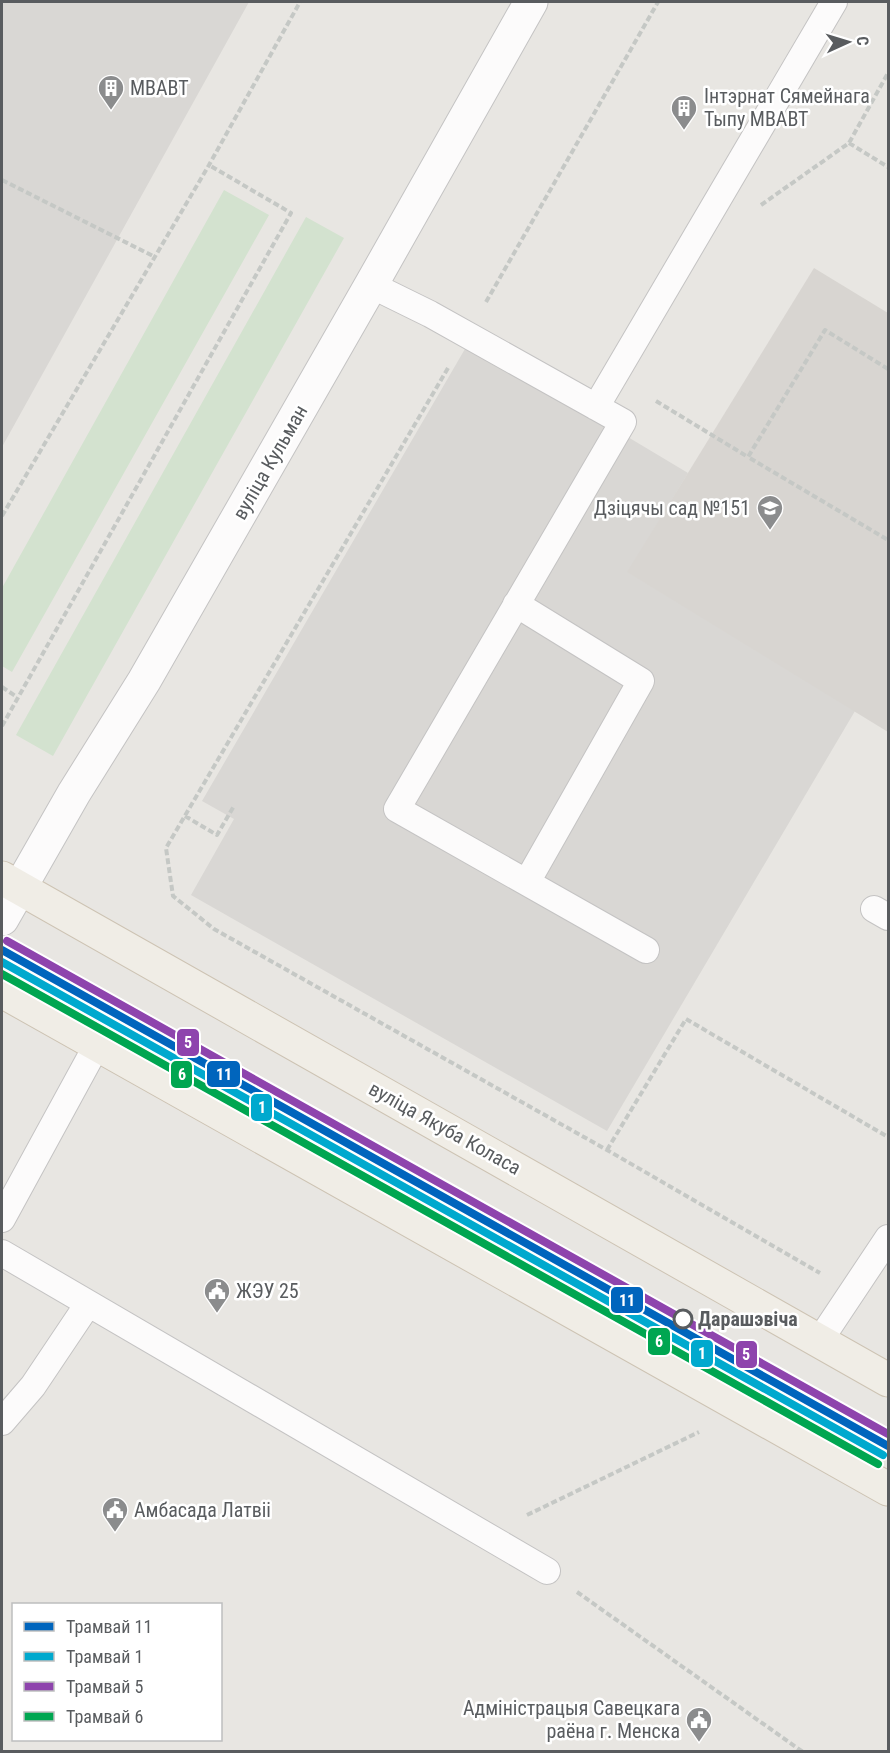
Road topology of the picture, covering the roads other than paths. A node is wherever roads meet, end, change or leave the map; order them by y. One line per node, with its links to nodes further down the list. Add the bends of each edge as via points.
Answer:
1 (531, 2): 3 (street, вуліца Кульман)
2 (834, 2): 4 (lane)
3 (371, 285): 4 (lane); 7 (street, вуліца Кульман, via 144,681 74,793)
4 (597, 407): 5 (lane, via 623,422)
5 (516, 604): 6 (lane, via 641,681); 6 (lane, via 397,808)
6 (527, 882): 9 (lane)
7 (11, 883): 8 (street, вуліца Кульман); 16 (main road, вуліца Якуба Коласа)
8 (2, 919)
9 (646, 950)
10 (2, 991): 11 (main road)
11 (97, 1045): 12 (lane); 19 (main road)
12 (2, 1219)
13 (888, 1238): 16 (lane)
14 (2, 1253): 15 (lane)
15 (88, 1304): 18 (lane, via 33,1386); 20 (lane)
16 (820, 1340): 17 (main road, вуліца Якуба Коласа)
17 (888, 1380)
18 (2, 1422)
19 (888, 1490)
20 (547, 1571)

